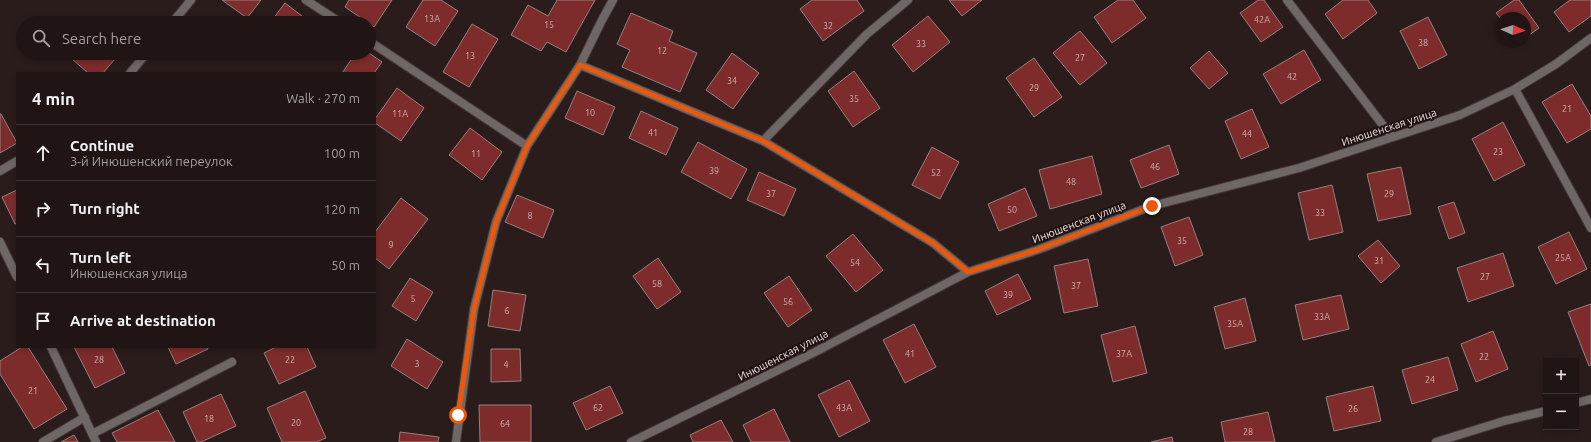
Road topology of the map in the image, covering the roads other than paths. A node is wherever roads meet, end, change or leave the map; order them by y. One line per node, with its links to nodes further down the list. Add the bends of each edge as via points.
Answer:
1 (191, 0): 6 (street)
2 (306, 0): 7 (street)
3 (613, 0): 11 (street)
4 (908, 0): 15 (street, via 867,34)
5 (1287, 0): 14 (street)
6 (178, 16)
7 (330, 16)
8 (1591, 38): 13 (street, Инюшенская улица, via 1556,64)
9 (376, 46): 16 (street)
10 (141, 60): 12 (street)
11 (580, 65): 15 (street); 16 (street)
12 (131, 72)
13 (1514, 89): 14 (street, Инюшенская улица, via 1460,115); 19 (street)
14 (1392, 138): 21 (street, Инюшенская улица, via 1299,168 1152,206 1037,250)
15 (763, 141): 21 (street, via 933,243)
16 (527, 146): 31 (street, via 496,222 474,309)
17 (16, 162): 18 (street)
18 (0, 171)
19 (1591, 228)
20 (0, 242): 22 (street)
21 (968, 272): 32 (street, Инюшенская улица)
22 (16, 276)
23 (51, 348): 28 (street)
24 (232, 362): 29 (street)
25 (1591, 399): 26 (street)
26 (1579, 402)
27 (1543, 412): 33 (street)
28 (84, 417): 29 (street); 30 (street)
29 (94, 438)
30 (43, 442)
31 (456, 442)
32 (631, 442)
33 (1436, 442)

